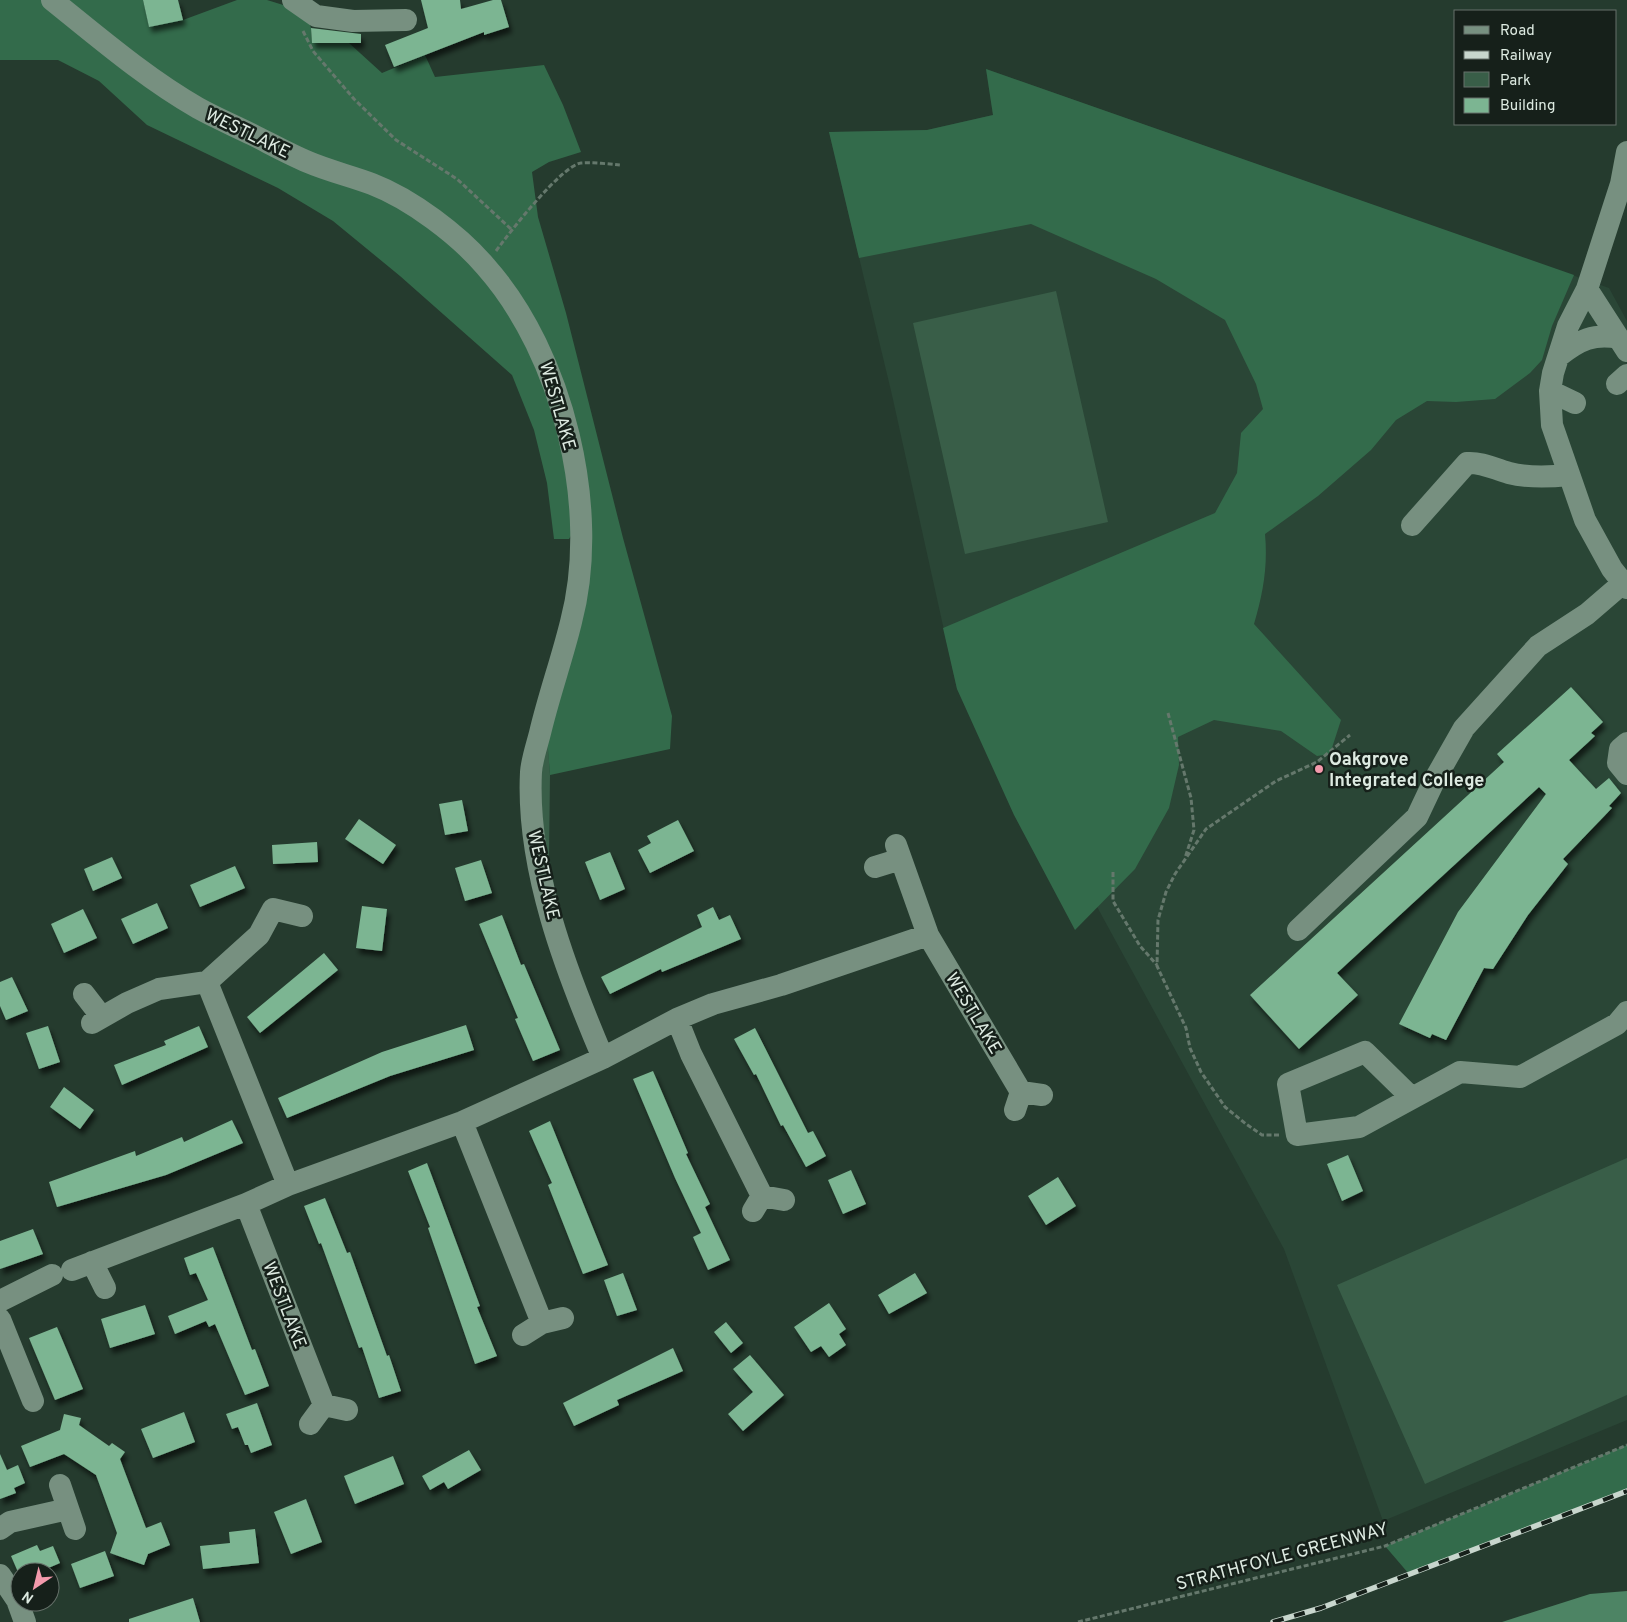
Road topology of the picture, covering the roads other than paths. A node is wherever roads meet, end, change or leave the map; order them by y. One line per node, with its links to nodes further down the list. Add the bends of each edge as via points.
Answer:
1 (52, 0): 23 (street, WESTLAKE, via 117,52 198,108 308,162 375,185 430,216 486,266 531,328 553,378 576,469 582,517 581,572 572,621 550,689 531,769 532,833 541,880 560,944)
2 (293, 0): 3 (street, via 316,16 353,22)
3 (406, 20)
4 (1627, 152): 5 (street, via 1621,184)
5 (1588, 284): 6 (street); 7 (street, via 1568,326)
6 (1623, 345): 7 (street, via 1595,336 1576,342)
7 (1559, 356): 8 (street)
8 (1550, 391): 9 (street); 10 (street, via 1552,425)
9 (1575, 403)
10 (1569, 475): 11 (street, via 1543,477 1510,473 1479,462 1467,463); 12 (street, via 1585,520 1612,569)
11 (1412, 525)
12 (1626, 584): 18 (street, via 1538,646 1464,728 1417,817)
13 (1627, 743): 14 (street, via 1620,749 1618,763)
14 (1627, 774)
15 (875, 867): 17 (street, WESTLAKE, via 898,852)
16 (302, 916): 19 (street, via 274,909 259,936)
17 (924, 925): 22 (street, via 781,985 713,1004); 25 (street, WESTLAKE)
18 (1298, 930)
19 (207, 982): 20 (street, via 159,990 96,1020); 27 (street)
20 (84, 994)
21 (1627, 1012): 24 (street, via 1617,1024 1520,1077 1460,1072)
22 (676, 1019): 23 (street); 28 (street, via 758,1204)
23 (603, 1058): 26 (street)
24 (1411, 1097): 24 (street, via 1364,1052 1288,1084 1297,1135 1359,1127)
25 (1026, 1099)
26 (462, 1122): 27 (street); 34 (street, via 553,1321)
27 (288, 1185): 29 (street)
28 (784, 1200)
29 (246, 1204): 30 (street); 36 (street, WESTLAKE)
30 (72, 1269): 31 (street); 32 (street)
31 (105, 1288)
32 (0, 1301)
33 (0, 1319): 35 (street)
34 (523, 1335)
35 (33, 1401)
36 (324, 1405): 37 (street); 38 (street)
37 (347, 1410)
38 (310, 1424)
39 (60, 1485): 40 (street, via 71,1519 10,1522)
40 (0, 1529)
41 (0, 1575): 42 (street, via 17,1600)
42 (25, 1622)

